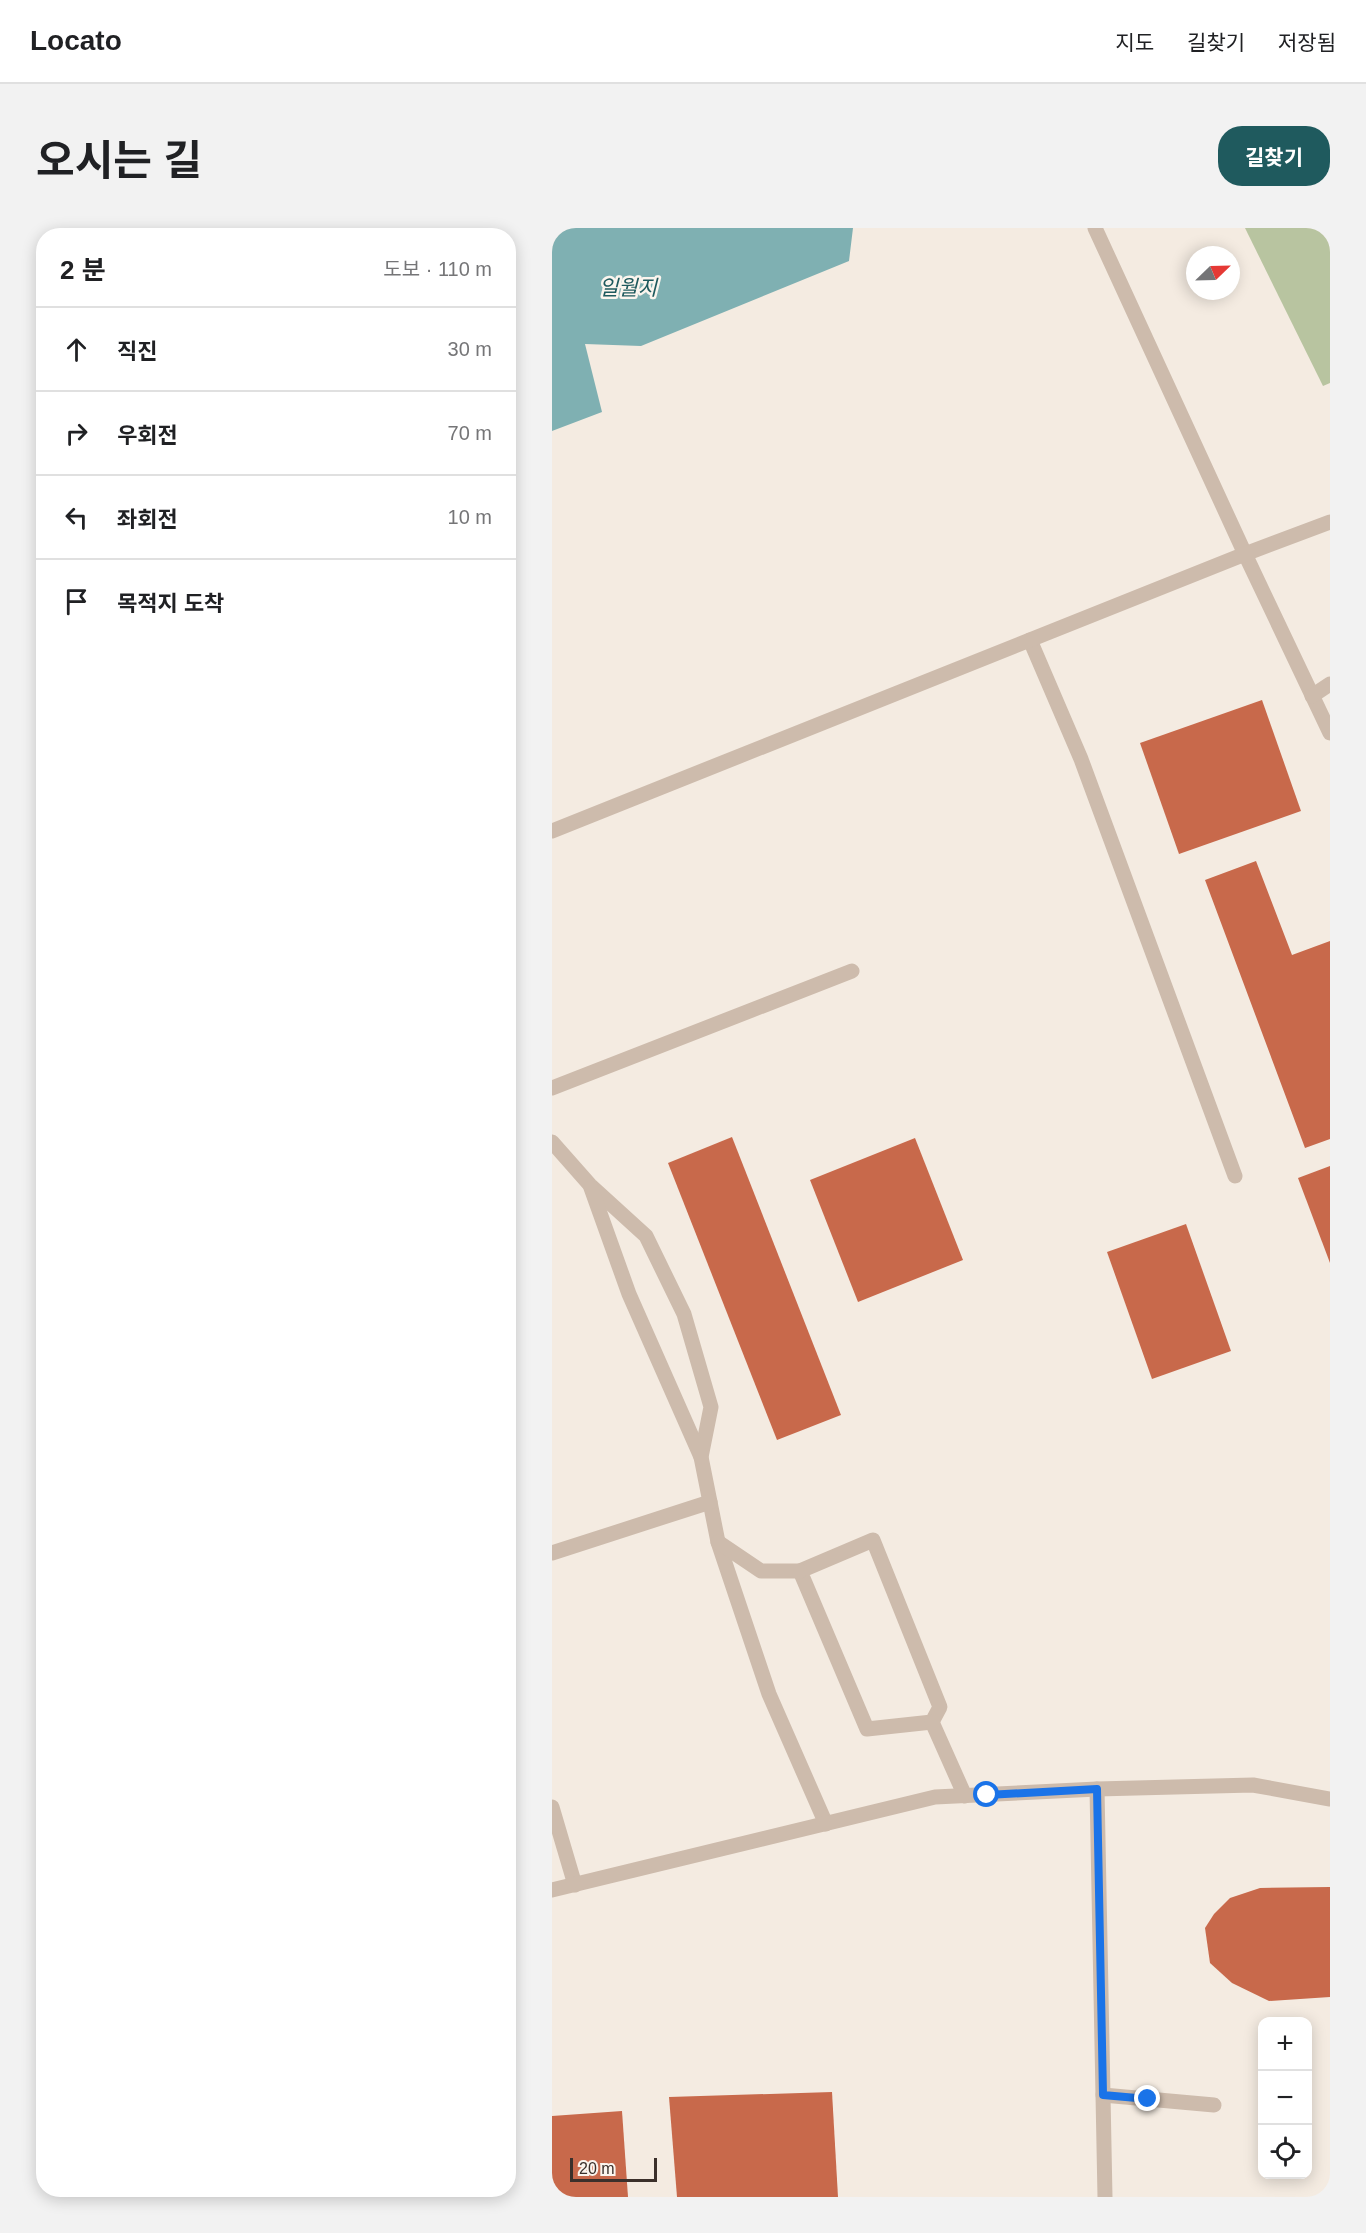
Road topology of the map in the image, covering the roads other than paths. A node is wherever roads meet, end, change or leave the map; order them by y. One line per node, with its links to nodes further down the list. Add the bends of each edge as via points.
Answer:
1 (1095, 228): 3 (lane)
2 (1330, 522): 3 (lane)
3 (1245, 554): 4 (lane); 6 (lane)
4 (1030, 640): 8 (lane); 12 (lane, via 1081,759)
5 (1330, 684): 6 (lane)
6 (1312, 696): 7 (lane)
7 (1330, 733)
8 (552, 831)
9 (852, 971): 10 (lane)
10 (552, 1088)
11 (552, 1142): 13 (lane)
12 (1235, 1176)
13 (590, 1185): 14 (lane, via 629,1294); 14 (lane, via 646,1236 684,1314 711,1407)
14 (701, 1457): 15 (lane)
15 (710, 1502): 16 (lane); 17 (lane)
16 (718, 1542): 18 (lane, via 761,1571); 24 (lane, via 769,1694)
17 (552, 1553)
18 (800, 1571): 19 (lane, via 867,1729); 19 (lane, via 873,1540 940,1707)
19 (932, 1722): 21 (lane)
20 (1097, 1789): 21 (lane); 22 (lane, via 1253,1785); 27 (lane)
21 (965, 1796): 24 (lane, via 935,1797)
22 (1330, 1799)
23 (552, 1807): 25 (lane)
24 (826, 1824): 25 (lane)
25 (574, 1885): 26 (lane)
26 (552, 1890)
27 (1103, 2095): 28 (lane); 29 (lane)
28 (1214, 2105)
29 (1105, 2197)

